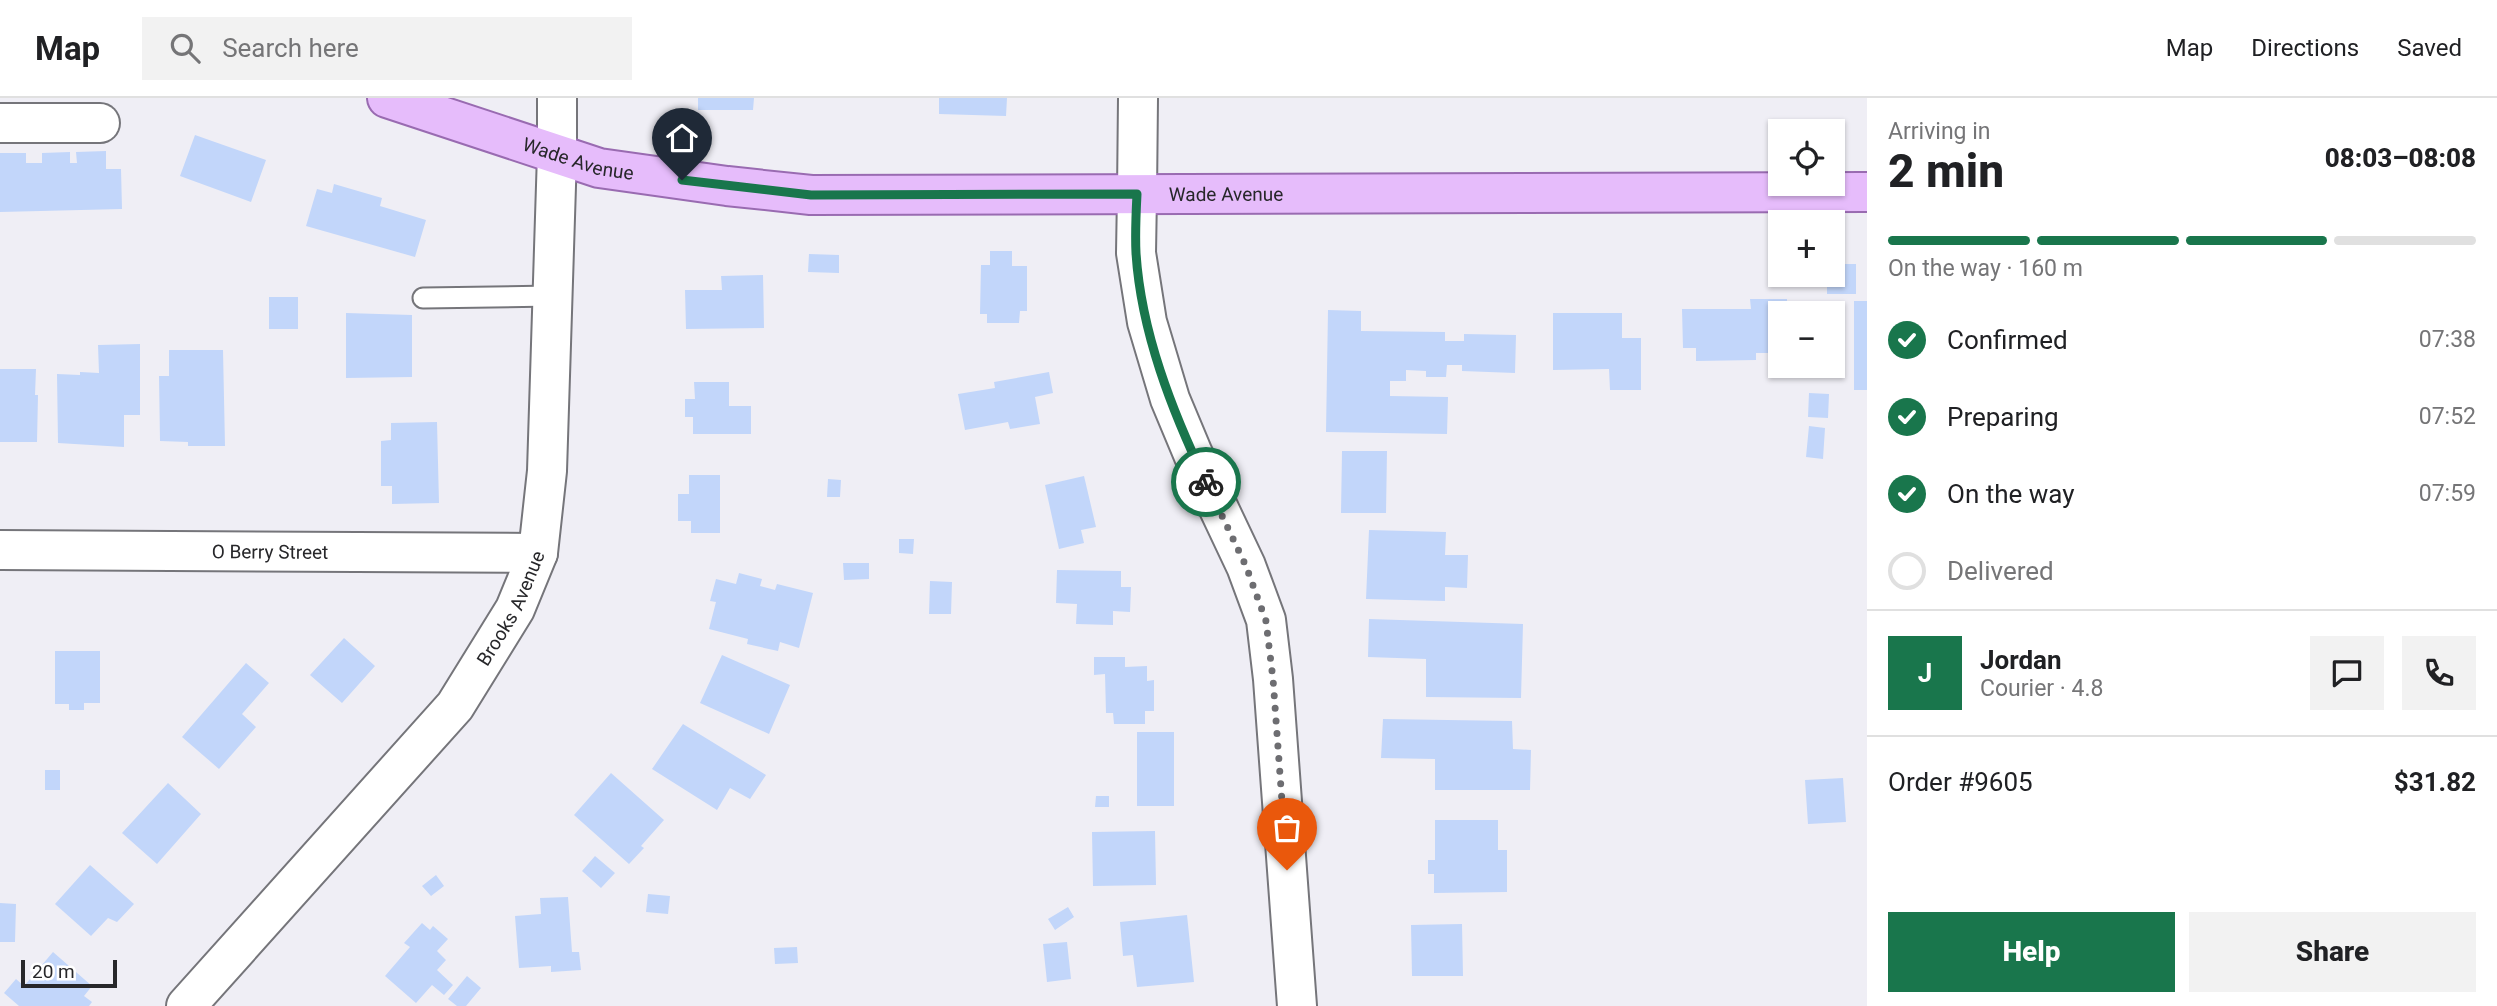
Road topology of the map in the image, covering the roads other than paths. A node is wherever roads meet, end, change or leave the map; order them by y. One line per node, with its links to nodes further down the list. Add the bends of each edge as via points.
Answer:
1 (387, 98): 6 (main road, Wade Avenue)
2 (557, 98): 6 (street, Brooks Avenue)
3 (1138, 98): 8 (street)
4 (0, 122): 5 (street)
5 (100, 123)
6 (557, 154): 8 (main road, Wade Avenue, via 615,171 811,195); 9 (street, Brooks Avenue)
7 (1867, 192): 8 (main road, Wade Avenue)
8 (1137, 194): 14 (street, via 1136,253 1150,335 1170,399 1266,621)
9 (552, 296): 10 (lane); 12 (street, Brooks Avenue, via 547,471)
10 (423, 298)
11 (0, 550): 12 (street, O Berry Street)
12 (538, 553): 13 (street, Brooks Avenue, via 515,609 454,706)
13 (186, 1006)
14 (1297, 1006)

